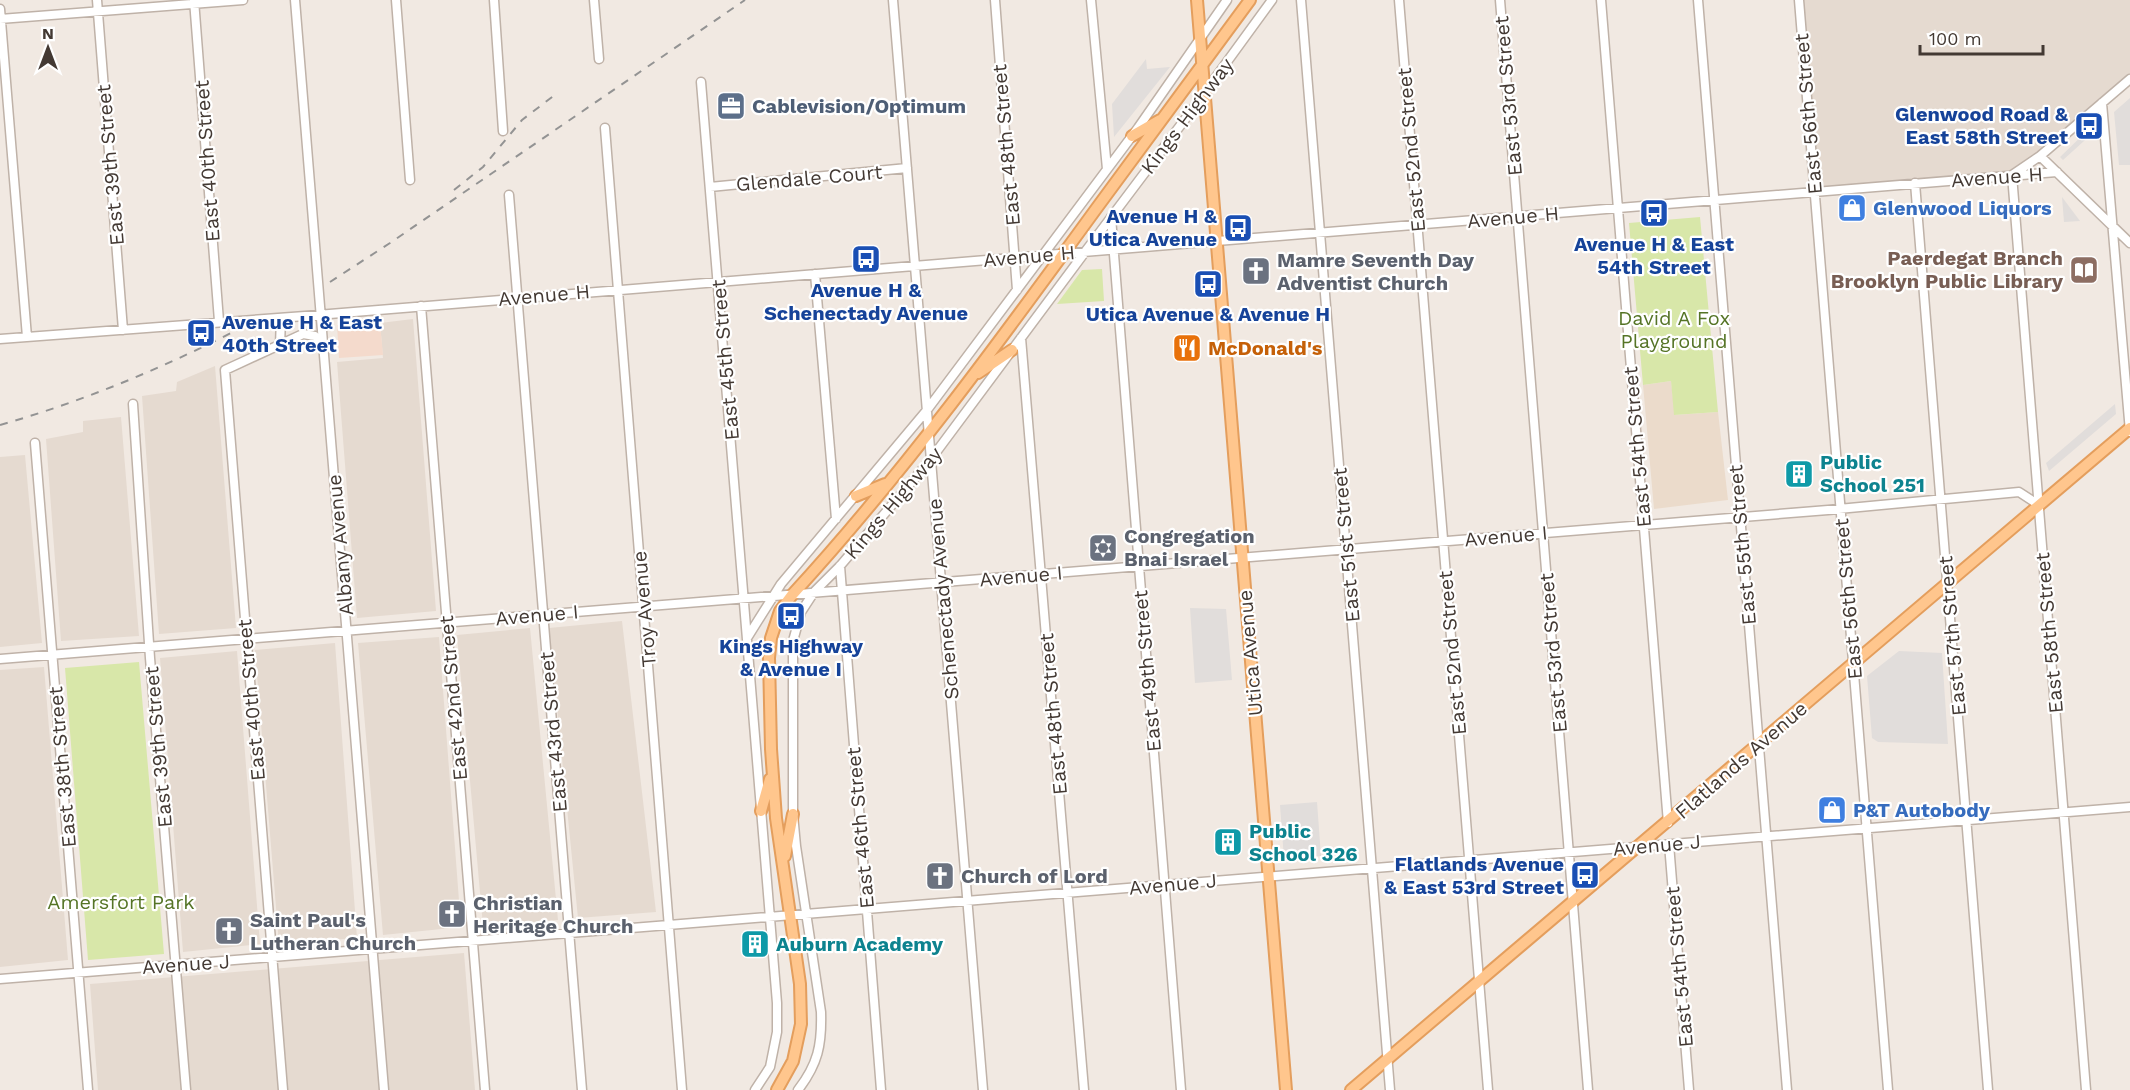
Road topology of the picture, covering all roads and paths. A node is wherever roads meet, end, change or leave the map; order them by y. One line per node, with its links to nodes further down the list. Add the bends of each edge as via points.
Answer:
1 (97, 0): 23 (street, East 39th Street)
2 (243, 0): 21 (street)
3 (295, 0): 68 (street, Albany Avenue)
4 (396, 0): 42 (street)
5 (494, 0): 35 (street)
6 (594, 0): 27 (street)
7 (893, 0): 38 (street, Schenectady Avenue)
8 (995, 0): 60 (street, East 48th Street)
9 (1091, 0): 39 (street)
10 (1197, 0): 26 (main road, Utica Avenue)
11 (1227, 0): 26 (street, Kings Highway)
12 (1250, 0): 24 (main road, Kings Highway)
13 (1260, 0): 24 (main road)
14 (1272, 0): 31 (street, Kings Highway)
15 (1301, 0): 53 (street, East 51st Street)
16 (1399, 0): 51 (street, East 52nd Street)
17 (1500, 0): 49 (street, East 53rd Street)
18 (1601, 0): 48 (street, East 54th Street)
19 (1698, 0): 47 (street, East 55th Street)
20 (1799, 0): 45 (street, East 56th Street)
21 (194, 2): 23 (street); 70 (street, East 40th Street)
22 (0, 9): 25 (street)
23 (98, 12): 25 (street); 71 (street, East 39th Street)
24 (1241, 13): 28 (main road, Kings Highway)
25 (0, 19): 72 (street)
26 (1199, 41): 28 (main road, Utica Avenue); 36 (street, Kings Highway)
27 (599, 59)
28 (1202, 67): 31 (main road, Utica Avenue); 33 (main road, Kings Highway)
29 (2130, 79): 32 (street)
30 (701, 82): 44 (street, East 45th Street)
31 (1204, 93): 50 (street, Kings Highway); 54 (main road, Utica Avenue)
32 (2102, 103): 37 (street); 52 (street)
33 (1163, 119): 36 (main road); 58 (main road, Kings Highway)
34 (605, 128): 64 (street, Troy Avenue)
35 (503, 131)
36 (1132, 136): 39 (street, Kings Highway)
37 (2040, 156): 40 (street); 41 (street)
38 (907, 168): 44 (street, Glendale Court); 61 (street, Schenectady Avenue)
39 (1107, 169): 59 (street, Kings Highway)
40 (2057, 172): 41 (street, Avenue H); 52 (street)
41 (2012, 175): 43 (street, Avenue H); 89 (street, East 58th Street)
42 (410, 180)
43 (1915, 183): 45 (street, Avenue H); 88 (street, East 57th Street)
44 (710, 187): 63 (street, East 45th Street)
45 (1815, 192): 47 (street, Avenue H); 90 (street, East 56th Street)
46 (509, 195): 66 (street, East 43rd Street)
47 (1714, 200): 48 (street, Avenue H); 91 (street, East 55th Street)
48 (1618, 208): 49 (street, Avenue H); 93 (street, East 54th Street)
49 (1518, 216): 51 (street, Avenue H); 94 (street, East 53rd Street)
50 (1111, 217): 56 (street, East 49th Street); 57 (street, Kings Highway)
51 (1417, 225): 53 (street, Avenue H); 95 (street, East 52nd Street)
52 (2113, 226): 55 (street); 81 (street)
53 (1321, 232): 54 (street, Avenue H); 96 (street, East 51st Street)
54 (1216, 241): 56 (street, Avenue H); 97 (main road, Utica Avenue)
55 (2130, 243)
56 (1113, 249): 57 (street, Avenue H); 99 (street, East 49th Street)
57 (1085, 252): 58 (street, Avenue H); 73 (street, Kings Highway)
58 (1064, 253): 59 (street, Avenue H); 78 (main road, Kings Highway)
59 (1043, 255): 60 (street, Avenue H); 65 (street, Kings Highway)
60 (1015, 257): 61 (street, Avenue H); 65 (street, East 48th Street)
61 (915, 266): 62 (street, Avenue H); 80 (street, Schenectady Avenue)
62 (815, 274): 63 (street, Avenue H); 92 (street)
63 (718, 282): 64 (street, Avenue H); 107 (street, East 45th Street)
64 (618, 289): 66 (street, Avenue H); 108 (street, Troy Avenue)
65 (1017, 290): 80 (street, Kings Highway)
66 (518, 298): 67 (street, Avenue H); 109 (street, East 43rd Street)
67 (421, 306): 68 (street, Avenue H); 110 (street, East 42nd Street)
68 (321, 315): 69 (street, Avenue H); 76 (street, Albany Avenue)
69 (281, 318): 70 (street, Avenue H); 75 (street)
70 (219, 321): 71 (street, Avenue H)
71 (123, 330): 72 (street, Avenue H)
72 (27, 337): 74 (street, Avenue H)
73 (1021, 338): 77 (street, Kings Highway); 100 (street, East 48th Street)
74 (0, 339)
75 (280, 345): 76 (street, East 40th Street, via 309,333); 113 (street, East 40th Street, via 225,370)
76 (324, 348): 111 (street, Albany Avenue)
77 (1012, 350): 78 (main road); 85 (street, Kings Highway)
78 (971, 378): 82 (main road, Kings Highway)
79 (133, 404): 114 (street, East 39th Street)
80 (927, 410): 82 (street, Schenectady Avenue); 87 (street, Kings Highway)
81 (2130, 428): 83 (street); 89 (main road, Flatlands Avenue)
82 (929, 431): 85 (street, Schenectady Avenue); 86 (main road, Kings Highway)
83 (2130, 433)
84 (35, 443): 115 (street, East 38th Street)
85 (931, 459): 98 (street, Kings Highway); 101 (street, Schenectady Avenue)
86 (888, 483): 87 (main road); 105 (main road, Kings Highway)
87 (856, 496): 92 (street, Kings Highway)
88 (1941, 500): 89 (street, Avenue I, via 2019,492); 90 (street, Avenue I); 102 (street, East 57th Street)
89 (2039, 505): 102 (main road, Flatlands Avenue); 122 (street, East 58th Street)
90 (1841, 509): 91 (street, Avenue I); 117 (street, East 56th Street)
91 (1740, 518): 93 (street, Avenue I); 118 (street, East 55th Street)
92 (836, 519): 106 (street, Kings Highway)
93 (1643, 525): 94 (street, Avenue I); 125 (street, East 54th Street)
94 (1543, 533): 95 (street, Avenue I); 130 (street, East 53rd Street)
95 (1443, 542): 96 (street, Avenue I); 131 (street, East 52nd Street)
96 (1347, 549): 97 (street, Avenue I); 133 (street, East 51st Street)
97 (1242, 558): 99 (street, Avenue I); 134 (main road, Utica Avenue)
98 (840, 566): 103 (street, East 46th Street); 104 (street, Kings Highway)
99 (1138, 566): 100 (street, Avenue I); 135 (street, East 49th Street)
100 (1041, 574): 101 (street, Avenue I); 136 (street, East 48th Street)
101 (941, 582): 103 (street, Avenue I); 137 (street, Schenectady Avenue)
102 (1947, 582): 117 (main road, Flatlands Avenue); 124 (street, East 57th Street)
103 (842, 590): 104 (street, Avenue I); 139 (street, East 46th Street)
104 (814, 592): 105 (street, Avenue I); 123 (street, Kings Highway, via 801,612 793,641)
105 (792, 594): 106 (street, Avenue I); 119 (main road, Kings Highway, via 780,612 771,638)
106 (772, 596): 107 (street, Avenue I); 112 (street, Kings Highway)
107 (743, 598): 108 (street, Avenue I); 112 (street, East 45th Street)
108 (644, 606): 109 (street, Avenue I); 143 (street, Troy Avenue)
109 (543, 614): 110 (street, Avenue I); 144 (street, East 43rd Street)
110 (447, 622): 111 (street, Avenue I); 145 (street, East 42nd Street)
111 (347, 630): 113 (street, Avenue I); 146 (street, Albany Avenue)
112 (747, 638): 121 (street)
113 (246, 639): 114 (street, Avenue I); 147 (street, East 40th Street)
114 (149, 646): 115 (street, Avenue I); 148 (street, East 39th Street)
115 (53, 654): 116 (street, Avenue I); 149 (street, East 38th Street)
116 (0, 659)
117 (1853, 664): 118 (main road, Flatlands Avenue); 126 (street, East 56th Street)
118 (1758, 744): 125 (main road, Flatlands Avenue); 127 (street, East 55th Street)
119 (772, 770): 121 (main road); 132 (main road, Kings Highway)
120 (2130, 807): 122 (street, Avenue J)
121 (761, 811): 142 (street)
122 (2063, 812): 124 (street, Avenue J); 176 (street, East 58th Street)
123 (793, 814): 132 (main road); 140 (street, Kings Highway)
124 (1966, 820): 126 (street, Avenue J); 175 (street, East 57th Street)
125 (1668, 822): 129 (main road, Flatlands Avenue)
126 (1866, 828): 127 (street, Avenue J); 174 (street, East 56th Street)
127 (1766, 836): 128 (street, Avenue J); 173 (street, East 55th Street)
128 (1670, 844): 129 (street, Avenue J); 172 (street, East 54th Street)
129 (1637, 847): 130 (street, Avenue J); 138 (main road, Flatlands Avenue)
130 (1569, 852): 131 (street, Avenue J); 138 (street, East 53rd Street)
131 (1469, 860): 133 (street, Avenue J); 151 (street, East 52nd Street)
132 (783, 865): 141 (main road, Kings Highway)
133 (1372, 868): 134 (street, Avenue J); 152 (street, East 51st Street)
134 (1268, 877): 135 (street, Avenue J); 167 (main road, Utica Avenue)
135 (1164, 885): 136 (street, Avenue J); 166 (street, East 49th Street)
136 (1067, 893): 137 (street, Avenue J); 165 (street, East 48th Street)
137 (967, 901): 139 (street, Avenue J); 164 (street, Schenectady Avenue)
138 (1573, 902): 151 (main road, Flatlands Avenue); 171 (street, East 53rd Street)
139 (867, 909): 140 (street, Avenue J); 163 (street, East 46th Street)
140 (806, 914): 141 (street, Avenue J); 162 (street, Kings Highway, via 822,1034 812,1073)
141 (790, 915): 142 (street, Avenue J); 161 (main road, Kings Highway, via 800,984 801,1024 793,1060)
142 (769, 917): 143 (street, Avenue J); 160 (street, via 777,1032 770,1067)
143 (670, 925): 144 (street, Avenue J); 159 (street, Troy Avenue)
144 (569, 933): 145 (street, Avenue J); 158 (street, East 43rd Street)
145 (473, 941): 146 (street, Avenue J); 157 (street, East 42nd Street)
146 (372, 950): 147 (street, Avenue J); 156 (street, Albany Avenue)
147 (272, 957): 148 (street, Avenue J); 155 (street, East 40th Street)
148 (176, 965): 149 (street, Avenue J); 154 (street, East 39th Street)
149 (79, 972): 150 (street, Avenue J); 153 (street, East 38th Street)
150 (0, 979)
151 (1479, 982): 152 (main road, Flatlands Avenue); 170 (street, East 52nd Street)
152 (1388, 1060): 168 (main road, Flatlands Avenue); 169 (street, East 51st Street)
153 (88, 1090)
154 (186, 1090)
155 (283, 1090)
156 (384, 1090)
157 (485, 1090)
158 (582, 1090)
159 (682, 1090)
160 (755, 1090)
161 (777, 1090)
162 (798, 1090)
163 (881, 1090)
164 (983, 1090)
165 (1084, 1090)
166 (1181, 1090)
167 (1286, 1090)
168 (1352, 1090)
169 (1390, 1090)
170 (1488, 1090)
171 (1588, 1090)
172 (1689, 1090)
173 (1787, 1090)
174 (1888, 1090)
175 (1989, 1090)
176 (2086, 1090)

